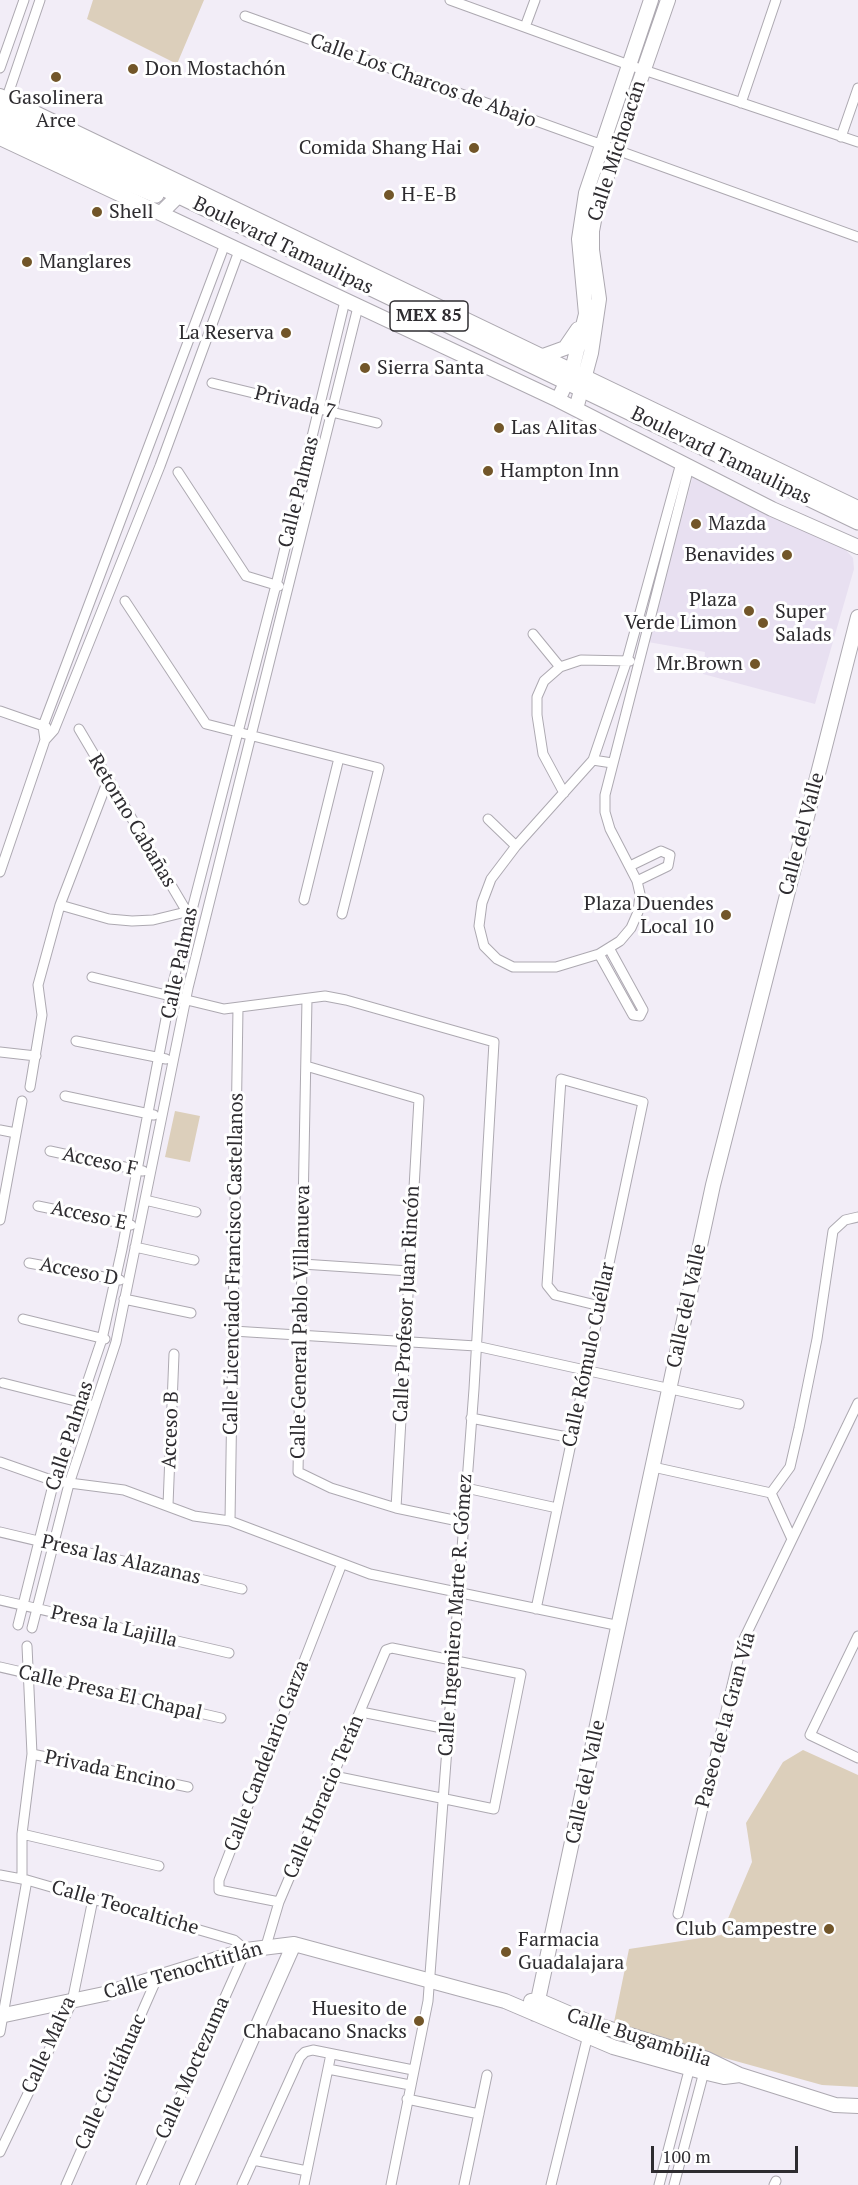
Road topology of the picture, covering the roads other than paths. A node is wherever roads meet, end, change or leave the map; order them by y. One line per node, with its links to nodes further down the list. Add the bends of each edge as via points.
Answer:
1 (24, 0): 11 (street)
2 (40, 0): 14 (street)
3 (450, 0): 9 (street)
4 (534, 0): 9 (street)
5 (651, 0): 10 (street, Calle Michoacán)
6 (668, 0): 12 (street, Calle Michoacán)
7 (776, 0): 15 (street)
8 (245, 16): 19 (street, Calle Los Charcos de Abajo)
9 (525, 27): 10 (street)
10 (629, 65): 12 (street); 19 (street, Calle Michoacán)
11 (0, 68)
12 (643, 70): 15 (street); 19 (street, Calle Michoacán)
13 (858, 88): 17 (street)
14 (2, 102): 20 (main road, Boulevard Tamaulipas / MEX 85)
15 (741, 103): 17 (street)
16 (1, 127): 20 (main road, Boulevard Tamaulipas / MEX 85)
17 (841, 136): 18 (street)
18 (858, 142)
19 (608, 149): 22 (street, Calle Los Charcos de Abajo); 27 (street, Calle Michoacán, via 586,193 581,221); 33 (street, Calle Michoacán, via 592,231 599,299 595,332)
20 (151, 188): 21 (main road, Boulevard Tamaulipas / MEX 85); 21 (street)
21 (174, 199): 23 (street); 24 (main road, Boulevard Tamaulipas / MEX 85); 28 (main road, Boulevard Tamaulipas / MEX 85)
22 (858, 237)
23 (225, 244): 25 (street); 29 (street)
24 (299, 247): 31 (street); 33 (main road, Boulevard Tamaulipas / MEX 85)
25 (239, 250): 26 (street); 30 (street)
26 (352, 304): 28 (street); 34 (street, Calle Palmas); 35 (street, Calle Palmas)
27 (586, 314): 31 (street, via 564,348); 33 (street, Calle Michoacán)
28 (427, 332): 33 (main road, Boulevard Tamaulipas / MEX 85)
29 (189, 343): 30 (street); 38 (street)
30 (204, 348): 40 (street)
31 (543, 356): 33 (street)
32 (212, 382): 34 (street, Privada 7)
33 (573, 389): 37 (main road, Boulevard Tamaulipas / MEX 85); 42 (street); 43 (main road, Boulevard Tamaulipas / MEX 85)
34 (319, 409): 35 (street, Privada 7); 48 (street, Calle Palmas)
35 (331, 412): 36 (street, Privada 7); 49 (street, Calle Palmas)
36 (377, 423)
37 (632, 431): 39 (street); 44 (main road, Boulevard Tamaulipas / MEX 85)
38 (144, 460): 40 (street); 46 (street)
39 (685, 465): 45 (street); 53 (street); 54 (street)
40 (160, 466): 47 (street)
41 (178, 472): 48 (street, via 246,576)
42 (858, 508)
43 (858, 522)
44 (858, 532)
45 (858, 547)
46 (99, 576): 47 (street); 57 (street)
47 (113, 584): 59 (street)
48 (276, 585): 49 (street); 60 (street, Calle Palmas)
49 (287, 588): 61 (street, Calle Palmas)
50 (125, 601): 60 (street, via 206,724)
51 (858, 617): 130 (street, Calle del Valle, via 713,1185)
52 (532, 634): 55 (street)
53 (627, 660): 54 (street); 55 (street, via 581,660); 64 (street)
54 (638, 663): 65 (street)
55 (560, 667): 67 (street, via 544,681 537,698 537,715 543,754)
56 (0, 711): 57 (street)
57 (43, 726): 59 (street); 62 (street)
58 (79, 729): 66 (street, Retorno Cabañas)
59 (54, 730): 62 (street)
60 (238, 732): 61 (street); 76 (street, Calle Palmas)
61 (251, 736): 63 (street); 75 (street, Calle Palmas)
62 (45, 740): 71 (street)
63 (339, 758): 73 (street); 77 (street, via 379,768)
64 (594, 760): 65 (street); 67 (street)
65 (612, 763): 70 (street, via 605,812)
66 (108, 780): 74 (street); 76 (street, Retorno Cabañas)
67 (564, 793): 69 (street)
68 (488, 819): 69 (street)
69 (516, 846): 79 (street, via 491,879 482,903 479,926 484,946 513,967 535,969)
70 (630, 866): 72 (street); 72 (street, via 661,851 670,855 668,866)
71 (0, 872)
72 (637, 881): 78 (street, via 638,912 631,928)
73 (304, 900)
74 (60, 905): 76 (street, via 109,919 132,921); 89 (street, via 38,985 42,1015)
75 (207, 908): 76 (street); 85 (street, Calle Palmas)
76 (189, 911): 83 (street, Calle Palmas)
77 (342, 914)
78 (609, 948): 79 (street); 81 (street)
79 (599, 954): 82 (street)
80 (92, 977): 83 (street)
81 (626, 978): 82 (street); 82 (street, via 643,1010 640,1016 633,1016)
82 (616, 984)
83 (171, 997): 85 (street); 90 (street, Calle Palmas)
84 (307, 999): 86 (street); 92 (street, Calle General Pablo Villanueva); 126 (street, Calle Ingeniero Marte R. Gómez, via 325,996 346,1000 494,1042)
85 (185, 1001): 86 (street); 91 (street, Calle Palmas)
86 (238, 1008): 121 (street, Calle Licenciado Francisco Castellanos)
87 (76, 1041): 90 (street)
88 (0, 1052): 89 (street)
89 (36, 1056): 93 (street)
90 (160, 1058): 91 (street); 96 (street, Calle Palmas)
91 (174, 1060): 97 (street, Calle Palmas)
92 (306, 1066): 113 (street, Calle General Pablo Villanueva); 114 (street, Calle Profesor Juan Rincón, via 419,1099)
93 (30, 1087)
94 (65, 1096): 96 (street)
95 (22, 1101): 99 (street)
96 (148, 1113): 97 (street); 101 (street, Calle Palmas)
97 (162, 1117): 102 (street, Calle Palmas)
98 (0, 1130): 99 (street)
99 (16, 1133): 107 (street)
100 (50, 1151): 101 (street, Acceso F)
101 (137, 1170): 102 (street, Acceso F); 108 (street, Calle Palmas)
102 (151, 1173): 103 (street, Calle Palmas)
103 (145, 1200): 105 (street); 109 (street, Calle Palmas)
104 (38, 1206): 108 (street, Acceso E)
105 (196, 1212)
106 (858, 1217): 142 (street, via 845,1220 833,1231 800,1428 790,1467)
107 (0, 1220)
108 (127, 1224): 109 (street, Acceso E); 115 (street, Calle Palmas)
109 (140, 1227): 110 (street, Calle Palmas)
110 (135, 1246): 111 (street); 116 (street, Calle Palmas)
111 (194, 1260)
112 (29, 1263): 115 (street, Acceso D)
113 (302, 1264): 114 (street); 122 (street, Calle General Pablo Villanueva)
114 (409, 1271): 125 (street, Calle Profesor Juan Rincón)
115 (115, 1279): 116 (street, Acceso D); 123 (street, Calle Palmas)
116 (128, 1281): 117 (street, Calle Palmas)
117 (124, 1299): 119 (street); 124 (street, Calle Palmas)
118 (600, 1306): 118 (street, Calle Rómulo Cuéllar, via 643,1102 561,1079 548,1285 555,1295); 128 (street, Calle Rómulo Cuéllar)
119 (191, 1313)
120 (23, 1319): 123 (street)
121 (233, 1331): 122 (street); 146 (street, Calle Licenciado Francisco Castellanos)
122 (301, 1336): 125 (street); 145 (street, Calle General Pablo Villanueva, via 298,1472 331,1488)
123 (102, 1339): 124 (street); 131 (street, Calle Palmas)
124 (116, 1342): 134 (street, Calle Palmas)
125 (405, 1342): 126 (street); 145 (street, Calle Profesor Juan Rincón)
126 (476, 1346): 128 (street); 135 (street, Calle Ingeniero Marte R. Gómez)
127 (174, 1354): 143 (street, Acceso B)
128 (586, 1371): 130 (street); 136 (street, Calle Rómulo Cuéllar)
129 (3, 1383): 131 (street)
130 (669, 1389): 133 (street); 138 (street, Calle del Valle)
131 (81, 1403): 134 (street); 139 (street, Calle Palmas)
132 (858, 1403): 149 (street, Paseo de la Gran Vía)
133 (739, 1404)
134 (94, 1406): 140 (street, Calle Palmas)
135 (471, 1418): 136 (street); 141 (street, Calle Ingeniero Marte R. Gómez)
136 (572, 1438): 144 (street, Calle Rómulo Cuéllar)
137 (0, 1462): 139 (street)
138 (654, 1467): 142 (street); 160 (street, Calle del Valle)
139 (54, 1481): 140 (street); 150 (street, Calle Palmas)
140 (69, 1484): 143 (street, via 124,1490); 151 (street, Calle Palmas)
141 (466, 1488): 144 (street); 147 (street, Calle Ingeniero Marte R. Gómez)
142 (771, 1493): 149 (street)
143 (168, 1505): 146 (street, via 194,1516)
144 (557, 1508): 158 (street, Calle Rómulo Cuéllar)
145 (396, 1509): 147 (street, Calle General Pablo Villanueva)
146 (230, 1521): 152 (street)
147 (463, 1522): 154 (street, Calle Ingeniero Marte R. Gómez)
148 (0, 1532): 150 (street, Presa las Alazanas)
149 (791, 1537): 182 (street, Paseo de la Gran Vía, via 742,1642)
150 (39, 1541): 151 (street, Presa las Alazanas); 156 (street, Calle Palmas)
151 (54, 1545): 153 (street, Presa las Alazanas); 157 (street, Calle Palmas)
152 (341, 1566): 154 (street); 181 (street, Calle Candelario Garza, via 219,1880 219,1890)
153 (242, 1589)
154 (457, 1593): 158 (street); 165 (street, Calle Ingeniero Marte R. Gómez)
155 (0, 1600): 156 (street, Presa la Lajilla)
156 (23, 1605): 157 (street, Presa la Lajilla); 159 (street, Calle Palmas)
157 (38, 1609): 161 (street, Calle Palmas); 164 (street, Presa la Lajilla)
158 (536, 1609): 160 (street)
159 (18, 1625)
160 (620, 1626): 189 (street, Calle del Valle)
161 (32, 1628)
162 (858, 1636): 172 (street, via 810,1735)
163 (27, 1646): 167 (street)
164 (229, 1653)
165 (453, 1659): 168 (street, Calle Horacio Terán, via 387,1650); 170 (street, Calle Ingeniero Marte R. Gómez); 175 (street, via 521,1674 494,1809)
166 (0, 1667): 167 (street, Calle Presa El Chapal)
167 (28, 1673): 169 (street, Calle Presa El Chapal); 171 (street)
168 (361, 1712): 170 (street); 173 (street, Calle Horacio Terán)
169 (221, 1718)
170 (447, 1729): 175 (street, Calle Ingeniero Marte R. Gómez)
171 (32, 1754): 174 (street, Privada Encino); 176 (street)
172 (858, 1758)
173 (334, 1776): 175 (street); 181 (street, Calle Horacio Terán)
174 (188, 1787)
175 (441, 1798): 187 (street, Calle Ingeniero Marte R. Gómez)
176 (22, 1834): 177 (street); 179 (street)
177 (159, 1866)
178 (0, 1875): 179 (street, Calle Teocaltiche)
179 (25, 1879): 180 (street, Calle Teocaltiche); 190 (street)
180 (93, 1899): 185 (street, Calle Teocaltiche, via 234,1940); 188 (street, Calle Malva)
181 (279, 1902): 184 (street, Calle Horacio Terán)
182 (678, 1914)
183 (294, 1944): 184 (street, Calle Tenochtitlán); 187 (street, Calle Tenochtitlán); 208 (street)
184 (266, 1946): 185 (street, Calle Tenochtitlán)
185 (246, 1950): 186 (street, Calle Tenochtitlán); 207 (street, Calle Moctezuma)
186 (157, 1978): 188 (street, Calle Tenochtitlán); 206 (street, Calle Cuitláhuac)
187 (430, 1979): 189 (street, Calle Tenochtitlán); 197 (street, Calle Ingeniero Marte R. Gómez)
188 (72, 2002): 190 (street, Calle Tenochtitlán); 203 (street, Calle Malva)
189 (537, 2007): 191 (street, Calle Bugambilia); 193 (street, Calle Bugambilia)
190 (2, 2016): 192 (street)
191 (591, 2023): 193 (street); 195 (street, Calle Bugambilia)
192 (0, 2032)
193 (587, 2037): 195 (street, Calle Bugambilia, via 613,2047); 213 (street)
194 (331, 2054): 196 (street); 197 (street); 204 (street, via 313,2050 300,2057)
195 (698, 2064): 201 (street, Calle Bugambilia, via 835,2105); 214 (street); 215 (street)
196 (328, 2069): 199 (street); 205 (street)
197 (413, 2070): 199 (street, Calle Ingeniero Marte R. Gómez)
198 (488, 2075): 202 (street)
199 (410, 2085): 200 (street, Calle Ingeniero Marte R. Gómez)
200 (407, 2099): 202 (street); 211 (street, Calle Ingeniero Marte R. Gómez)
201 (858, 2106)
202 (479, 2114): 212 (street)
203 (0, 2152)
204 (253, 2160): 205 (street); 209 (street)
205 (307, 2171): 210 (street)
206 (66, 2185)
207 (141, 2185)
208 (188, 2185)
209 (242, 2185)
210 (304, 2185)
211 (391, 2185)
212 (464, 2185)
213 (551, 2185)
214 (659, 2185)
215 (674, 2185)

